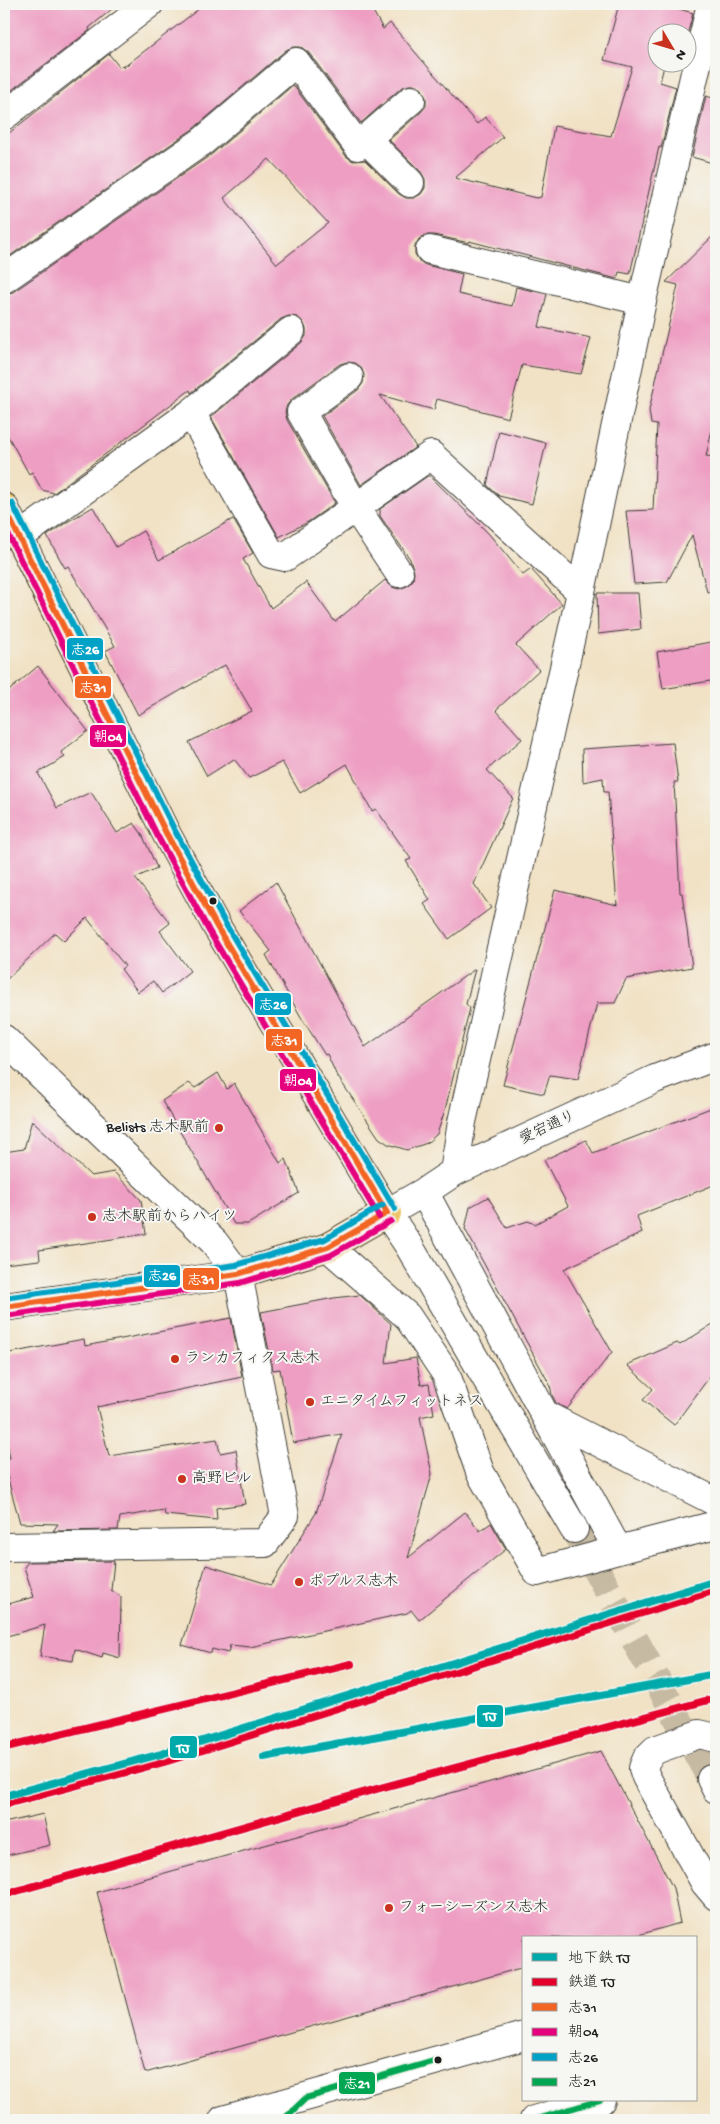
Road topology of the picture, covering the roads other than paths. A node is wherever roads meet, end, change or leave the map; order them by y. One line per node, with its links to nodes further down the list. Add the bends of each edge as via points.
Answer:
1 (149, 4): 5 (street)
2 (711, 4): 3 (street)
3 (707, 66): 10 (street)
4 (410, 100): 6 (street)
5 (4, 116)
6 (366, 139): 7 (street); 9 (street, via 358,146 296,62 203,141)
7 (410, 183)
8 (430, 250): 10 (street)
9 (4, 279)
10 (642, 301): 18 (street)
11 (291, 331): 13 (street)
12 (349, 377): 15 (street, via 301,412)
13 (191, 413): 15 (street, via 271,554 285,557); 16 (street)
14 (4, 507): 16 (main road)
15 (356, 508): 17 (street); 18 (street, via 431,454)
16 (19, 537): 23 (main road, via 166,832 213,919)
17 (399, 573)
18 (581, 592): 21 (street, via 462,1122)
19 (4, 1040): 25 (street, via 214,1242)
20 (716, 1056): 21 (street, 愛宕通り, via 655,1079)
21 (454, 1172): 22 (street, 愛宕通り)
22 (424, 1192): 23 (street, 愛宕通り); 27 (street)
23 (387, 1213): 24 (main road); 30 (street)
24 (328, 1247): 25 (main road); 32 (street, via 407,1316 446,1374 480,1472 536,1572)
25 (238, 1274): 26 (main road); 31 (street, via 285,1516 265,1543)
26 (4, 1307)
27 (545, 1415): 28 (street); 32 (street)
28 (716, 1502)
29 (716, 1526): 32 (street)
30 (574, 1529)
31 (4, 1547)
32 (618, 1550)
33 (716, 1738): 34 (street, via 699,1734 655,1750 643,1768 705,1883)
34 (716, 1896)
35 (522, 2037): 36 (street)
36 (306, 2098): 38 (street); 39 (street)
37 (594, 2102): 40 (street)
38 (223, 2120)
39 (283, 2120)
40 (534, 2120)

